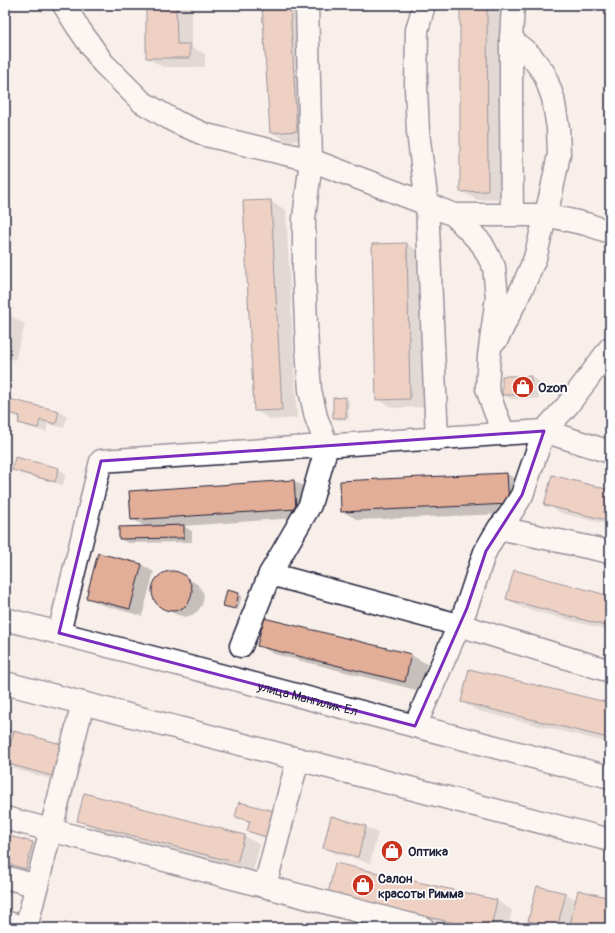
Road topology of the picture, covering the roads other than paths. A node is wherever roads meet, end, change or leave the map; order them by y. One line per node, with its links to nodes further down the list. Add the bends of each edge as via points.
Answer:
1 (64, 5): 6 (street, via 103,62 142,102 176,122 206,135)
2 (307, 5): 6 (street)
3 (424, 5): 7 (street, via 417,30 416,87 418,132)
4 (513, 5): 5 (street)
5 (511, 39): 8 (street); 9 (street, via 531,56 544,73 553,98 559,154)
6 (311, 160): 7 (street); 17 (street, via 304,219 307,349 310,390)
7 (427, 204): 10 (street); 16 (street)
8 (512, 214): 9 (street); 10 (street)
9 (546, 214): 11 (street); 13 (street, via 535,258)
10 (454, 215): 13 (street, via 482,244 494,267 497,297)
11 (610, 232)
12 (610, 348): 14 (street, via 567,406)
13 (489, 356): 15 (street, via 488,388)
14 (544, 431): 15 (street); 18 (street); 19 (street, via 522,495)
15 (504, 434): 16 (street)
16 (437, 439): 17 (street)
17 (327, 446): 21 (street, via 310,505); 24 (street, via 101,461)
18 (610, 452)
19 (499, 528): 20 (street); 23 (street, via 486,551)
20 (610, 552)
21 (270, 574): 23 (street); 25 (street)
22 (5, 619): 24 (street, улица Мангилик Ел)
23 (459, 625): 26 (street); 29 (street)
24 (59, 633): 29 (street, улица Мангилик Ел)
25 (241, 646)
26 (610, 671)
27 (5, 683): 28 (street)
28 (83, 703): 30 (street); 33 (street)
29 (414, 726): 31 (street, улица Мангилик Ел)
30 (298, 759): 34 (street); 37 (street)
31 (610, 777)
32 (5, 818): 33 (street)
33 (51, 830): 36 (street); 37 (street)
34 (610, 840)
35 (5, 877): 36 (street)
36 (37, 886): 39 (street)
37 (265, 886): 40 (street)
38 (5, 922): 39 (street)
39 (26, 928)
40 (423, 928)

